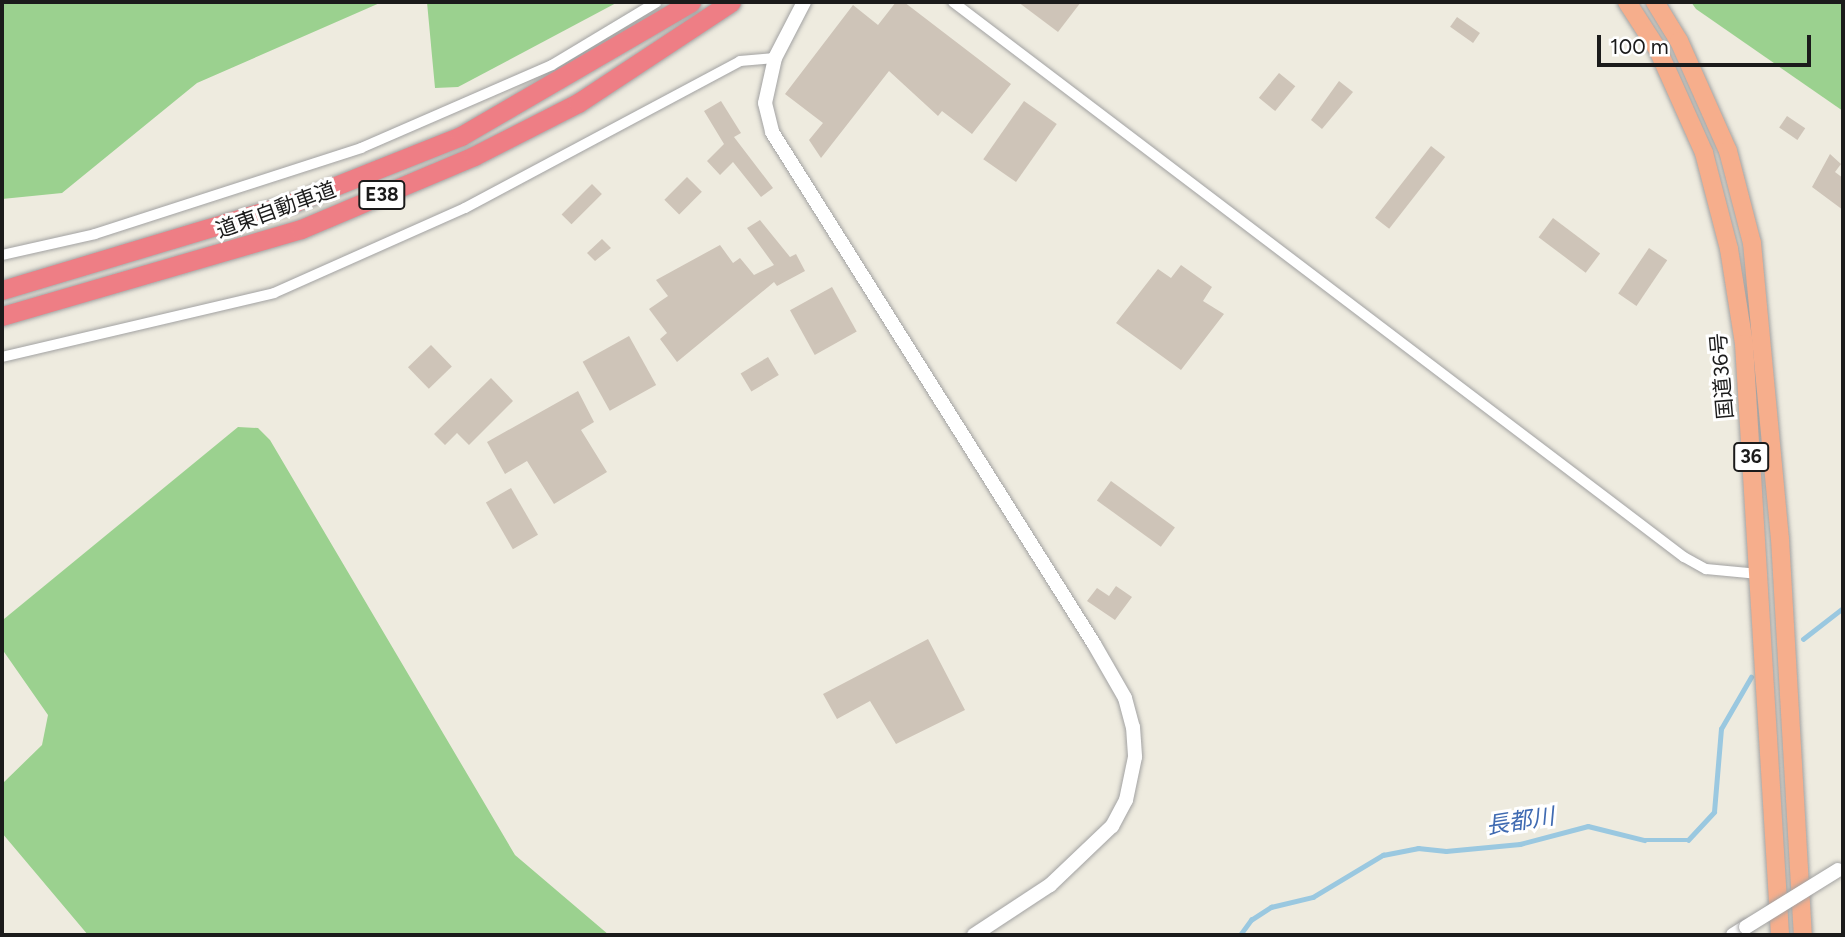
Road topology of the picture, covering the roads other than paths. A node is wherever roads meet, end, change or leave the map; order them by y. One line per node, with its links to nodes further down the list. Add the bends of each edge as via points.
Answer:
1 (657, 2): 9 (street, via 552,65 361,148 108,230)
2 (691, 2): 10 (highway, 道東自動車道 / E38, via 461,136 295,202)
3 (730, 2): 11 (highway, 道東自動車道 / E38, via 578,103 474,156 301,229)
4 (804, 2): 8 (street)
5 (953, 2): 13 (street, via 1684,557 1706,569)
6 (1627, 2): 13 (highway, 国道36号 / 36, via 1658,50 1704,153 1729,249 1744,344)
7 (1655, 2): 18 (highway, 36, via 1679,41 1727,151 1752,243 1779,526)
8 (775, 58): 12 (street, via 740,61 488,196 274,293); 16 (street, via 765,103 772,132 1094,644 1125,698 1133,727 1135,757 1126,800 1112,826 1050,885)
9 (2, 255)
10 (2, 290)
11 (2, 316)
12 (2, 357)
13 (1759, 574): 17 (highway, 国道36号 / 36)
14 (1840, 868): 15 (street, bridge)
15 (1740, 931)
16 (974, 935)
17 (1780, 935)
18 (1802, 935)

